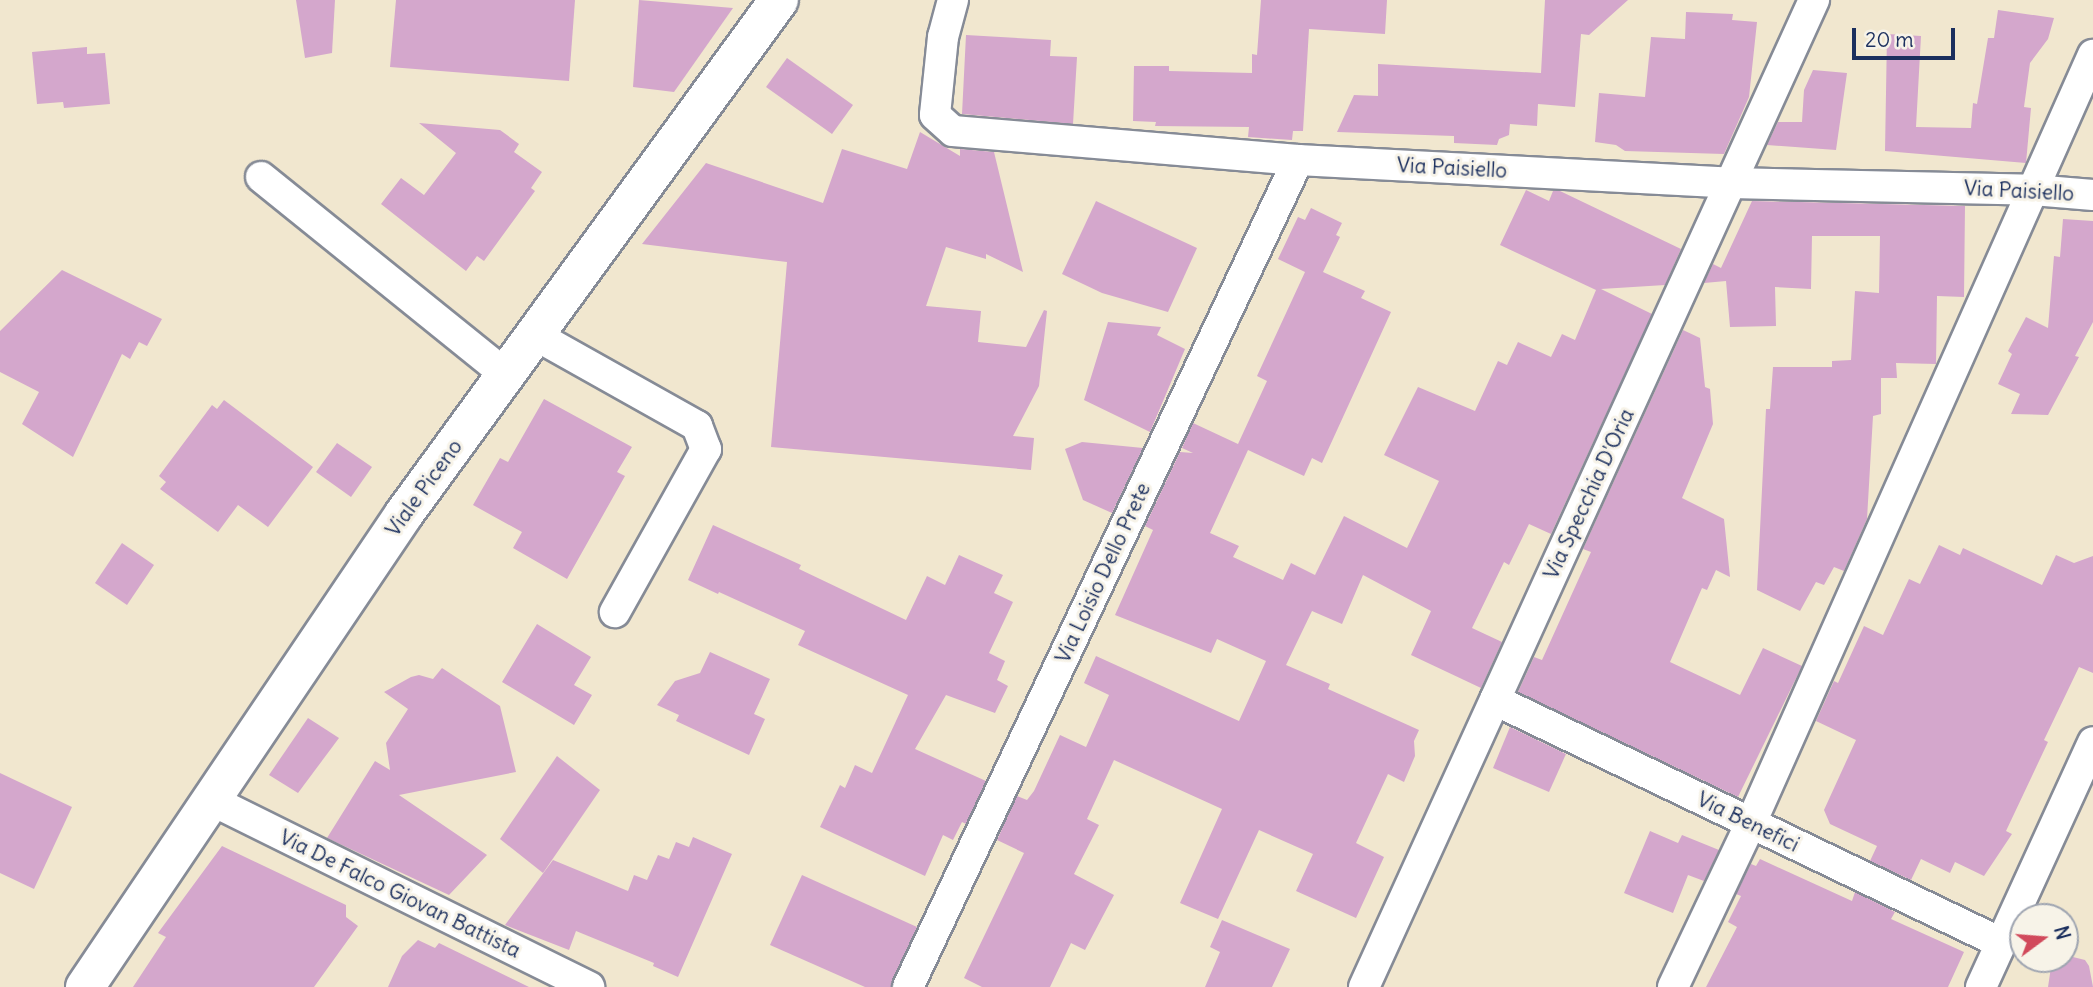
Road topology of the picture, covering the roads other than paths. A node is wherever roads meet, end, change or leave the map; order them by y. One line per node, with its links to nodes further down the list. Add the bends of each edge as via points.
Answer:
1 (779, 0): 10 (main road, Viale Piceno)
2 (953, 0): 5 (street, Via Paisiello, via 943,37 935,116 954,131)
3 (1814, 0): 7 (street, Via Specchia D'Oria)
4 (2093, 55): 8 (street)
5 (1298, 160): 7 (street, Via Paisiello); 20 (street, Via Loisio Dello Prete)
6 (261, 177): 11 (street)
7 (1731, 183): 8 (street, Via Paisiello); 13 (street, Via Specchia D'Oria)
8 (2033, 190): 9 (street, Via Paisiello); 16 (street)
9 (2093, 195)
10 (535, 335): 11 (main road, Viale Piceno); 12 (street, via 697,426 706,449)
11 (506, 375): 15 (main road, Viale Piceno, via 404,514)
12 (615, 612)
13 (1495, 700): 16 (street, Via Benefici); 21 (street, Via Specchia D'Oria)
14 (2093, 742): 17 (street)
15 (211, 800): 18 (main road, Viale Piceno); 19 (street, Via De Falco Giovan Battista)
16 (1751, 823): 17 (street, Via Benefici); 22 (street)
17 (2001, 943): 23 (street)
18 (85, 987)
19 (589, 987)
20 (908, 987)
21 (1364, 987)
22 (1673, 987)
23 (1981, 987)

